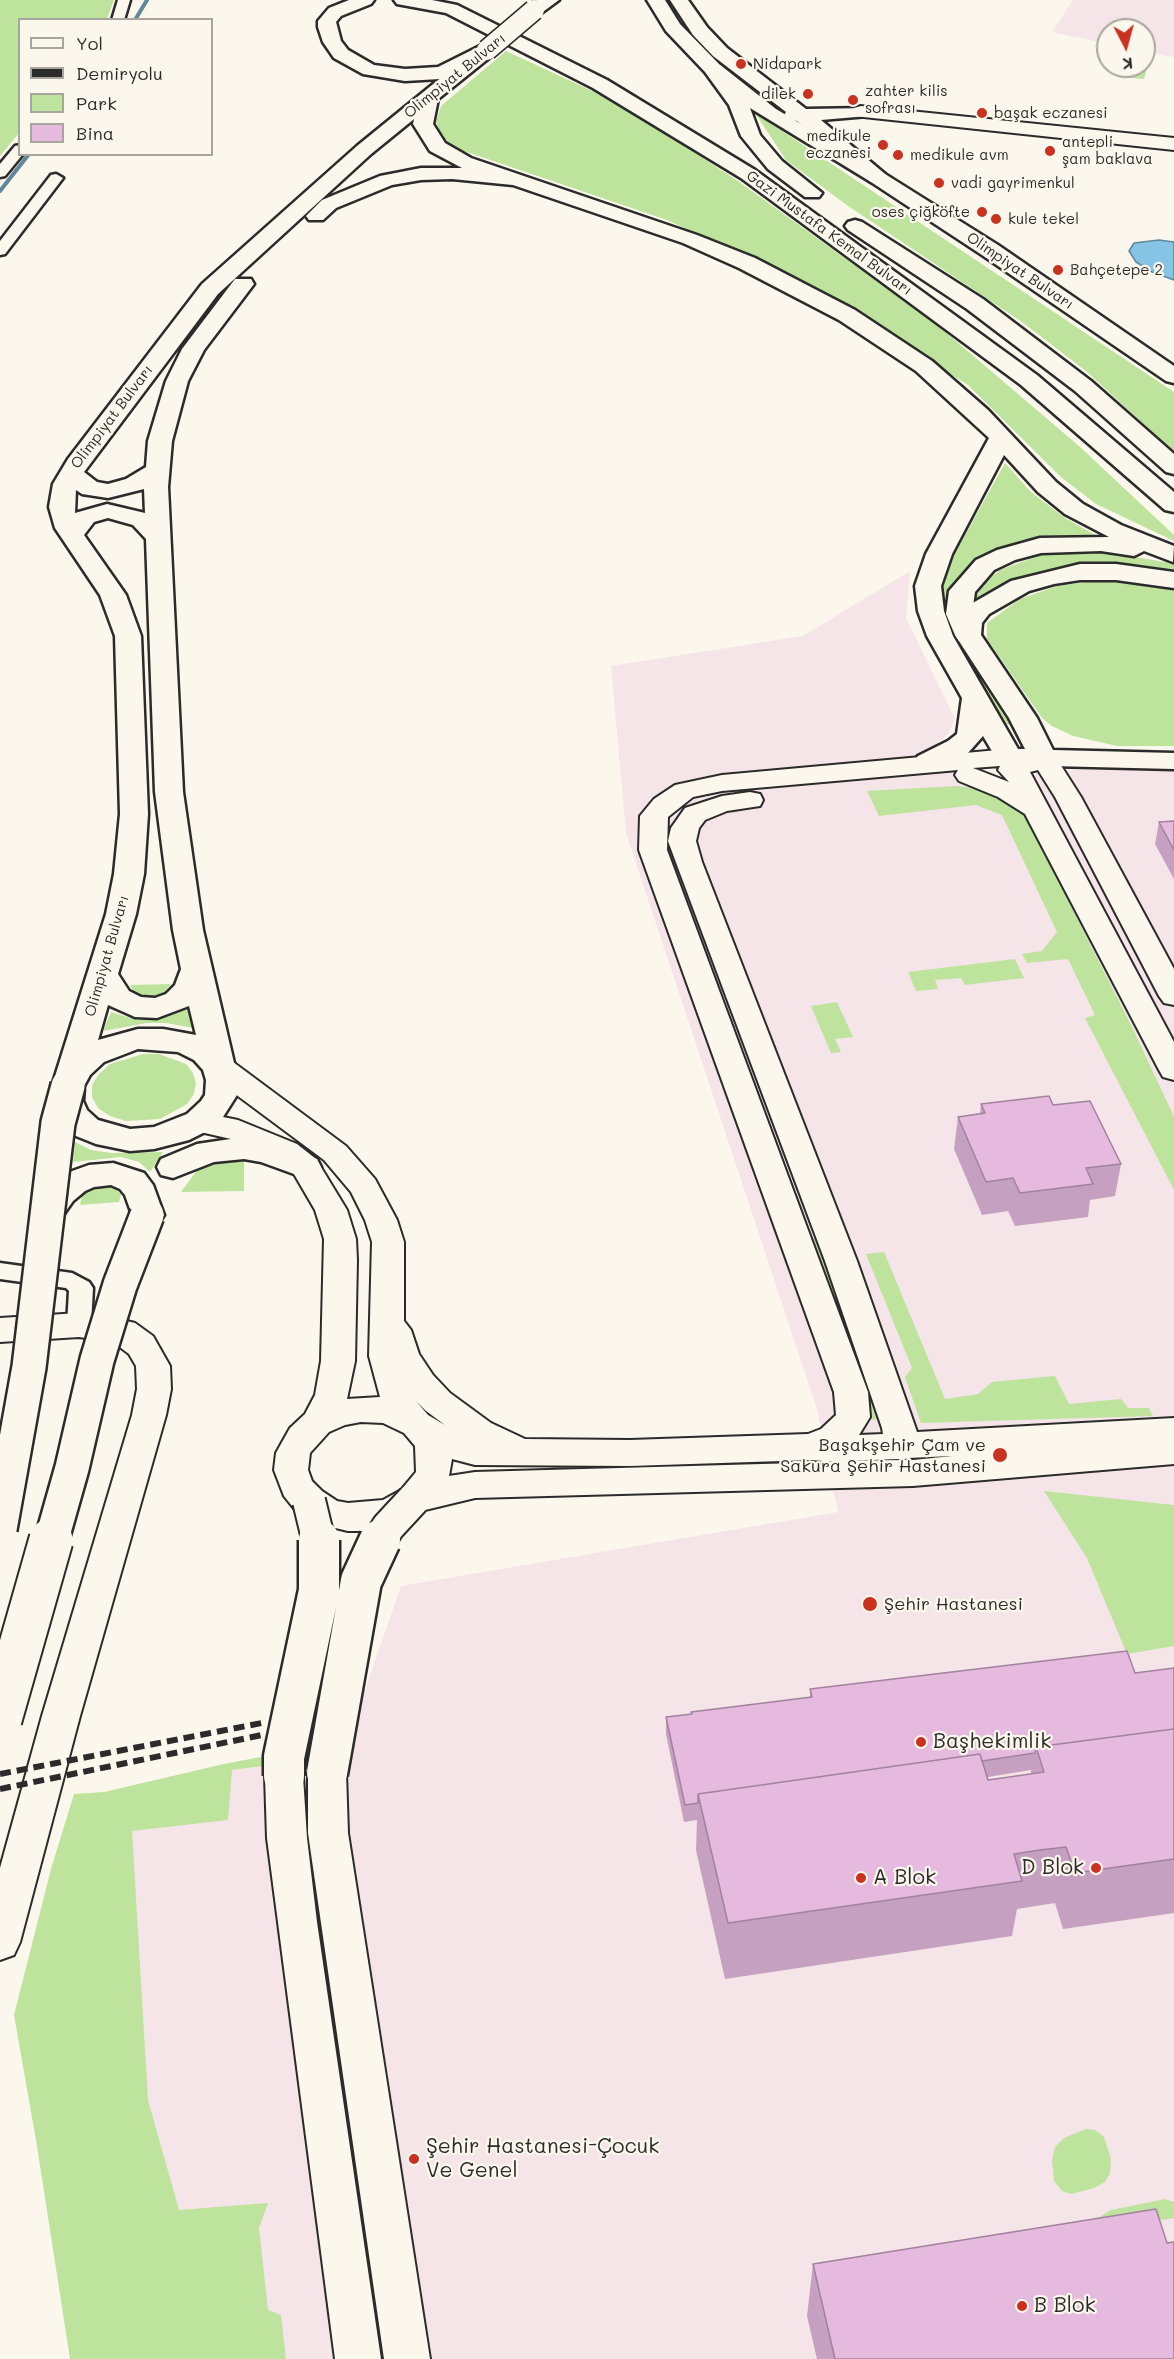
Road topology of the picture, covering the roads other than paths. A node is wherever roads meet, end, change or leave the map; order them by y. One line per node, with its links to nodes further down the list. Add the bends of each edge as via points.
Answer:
1 (124, 0): 7 (street)
2 (365, 0): 8 (main road, via 335,12 327,27 341,54 370,70 405,75 440,73)
3 (403, 0): 27 (main road, Gazi Mustafa Kemal Bulvarı, via 451,9 600,84 748,174 1029,380)
4 (679, 0): 11 (main road, via 700,31)
5 (657, 1): 9 (main road, via 674,27)
6 (543, 3): 8 (main road, Olimpiyat Bulvarı, bridge)
7 (119, 18)
8 (487, 50): 10 (main road, Olimpiyat Bulvarı)
9 (712, 68): 11 (main road); 24 (main road, Gazi Mustafa Kemal Bulvarı, via 738,104 751,136 775,165 857,227 975,304 1065,372)
10 (429, 97): 20 (main road, via 423,124 437,147 464,162); 26 (main road, Olimpiyat Bulvarı, via 210,289)
11 (772, 105): 12 (main road, via 807,104); 13 (main road); 19 (main road)
12 (861, 112): 13 (main road); 14 (main road, via 831,118); 15 (street)
13 (804, 116): 14 (main road, Olimpiyat Bulvarı)
14 (822, 130): 19 (main road, Olimpiyat Bulvarı)
15 (1174, 144)
16 (18, 151): 17 (street)
17 (0, 173)
18 (56, 178): 21 (street)
19 (878, 178): 22 (main road, Olimpiyat Bulvarı)
20 (519, 180): 23 (main road, via 690,238 847,315 924,366); 25 (main road, via 479,174 422,174 387,180 329,204 243,284 193,349 164,419)
21 (0, 251)
22 (1174, 376)
23 (1001, 437): 30 (main road, via 1047,487 1074,509 1112,530); 33 (main road, via 939,554 928,586 940,636)
24 (1174, 467)
25 (156, 471): 26 (main road, via 135,484 108,491 91,489); 29 (main road)
26 (71, 472): 28 (main road, Olimpiyat Bulvarı, via 62,492 61,507)
27 (1174, 505)
28 (71, 536): 29 (main road, via 85,517 107,511 142,520); 44 (main road, Olimpiyat Bulvarı, via 113,595 125,624 130,659 134,814 129,874)
29 (157, 536): 43 (main road, via 169,792)
30 (1173, 554): 32 (main road, via 1101,543 1071,543 1006,555 985,565 962,591 959,614)
31 (1174, 580): 32 (main road, via 1116,572 1080,572 1020,585 980,609 969,622)
32 (968, 635): 34 (main road)
33 (975, 698): 38 (main road, via 970,736 958,747); 39 (main road)
34 (1023, 718): 35 (main road); 36 (main road, via 1048,735)
35 (1044, 759): 36 (main road); 39 (main road); 45 (street)
36 (1112, 761): 37 (main road)
37 (1174, 761)
38 (928, 762): 39 (street); 42 (street, via 722,783 684,791 654,816 653,850)
39 (1012, 763): 40 (street); 41 (street)
40 (968, 775): 41 (street, via 1007,791); 42 (street, via 722,804 695,814 682,841)
41 (1034, 808): 47 (street)
42 (691, 909): 61 (street, via 851,1392 853,1417 833,1438); 62 (street, via 841,1261 899,1428)
43 (196, 970): 44 (main road, via 189,988 177,1001 157,1008 135,1007 118,998); 46 (main road)
44 (104, 976): 48 (main road, Olimpiyat Bulvarı)
45 (1174, 996)
46 (218, 1066): 48 (main road, via 186,1043 138,1039 93,1055 77,1069); 49 (main road, via 221,1095); 55 (street, via 335,1154 364,1187 388,1242)
47 (1174, 1070)
48 (68, 1086): 49 (main road, bridge, via 67,1101 74,1116 87,1128 107,1136 130,1140 154,1138); 52 (main road, Olimpiyat Bulvarı, bridge, via 58,1124)
49 (198, 1122): 50 (main road); 51 (street, via 266,1140)
50 (173, 1167): 51 (main road, via 208,1152 244,1148 267,1152); 53 (main road)
51 (305, 1167): 58 (street, via 332,1209 341,1260 335,1385)
52 (49, 1210): 53 (main road, via 73,1183 89,1176 113,1174 132,1181 141,1193); 68 (main road, Olimpiyat Bulvarı, bridge, via 31,1355)
53 (147, 1215): 69 (main road, bridge, via 120,1284 97,1360 72,1468)
54 (0, 1271): 56 (street, via 72,1281 81,1288)
55 (388, 1312): 59 (street, via 386,1356 392,1385 402,1407); 64 (street, via 403,1356 421,1384)
56 (79, 1325): 57 (street); 73 (street, via 123,1332 141,1346 153,1366 154,1389)
57 (0, 1330)
58 (317, 1423): 59 (street, via 338,1413 372,1409 405,1417); 67 (street, via 293,1453 291,1470 296,1487)
59 (422, 1429): 64 (street, via 452,1446); 66 (street, via 431,1442 435,1465 426,1487)
60 (1174, 1431): 62 (street)
61 (812, 1447): 62 (street); 64 (street, via 630,1453)
62 (902, 1447): 65 (street, via 886,1459)
63 (1174, 1451): 65 (street, via 913,1473)
64 (521, 1467): 65 (street); 66 (street, via 475,1485)
65 (850, 1474)
66 (413, 1500): 67 (street, bridge, via 372,1517 327,1512); 71 (street, bridge, via 388,1527 361,1581)
67 (309, 1502): 70 (street, bridge, via 320,1549 319,1591 284,1757)
68 (0, 1529)
69 (0, 1719)
70 (284, 1776): 71 (street, via 299,1791); 72 (street)
71 (327, 1784): 74 (street, via 328,1833)
72 (297, 1922): 74 (street, via 324,1963); 75 (street)
73 (0, 1942)
74 (351, 1983): 76 (street)
75 (358, 2359)
76 (407, 2359)

